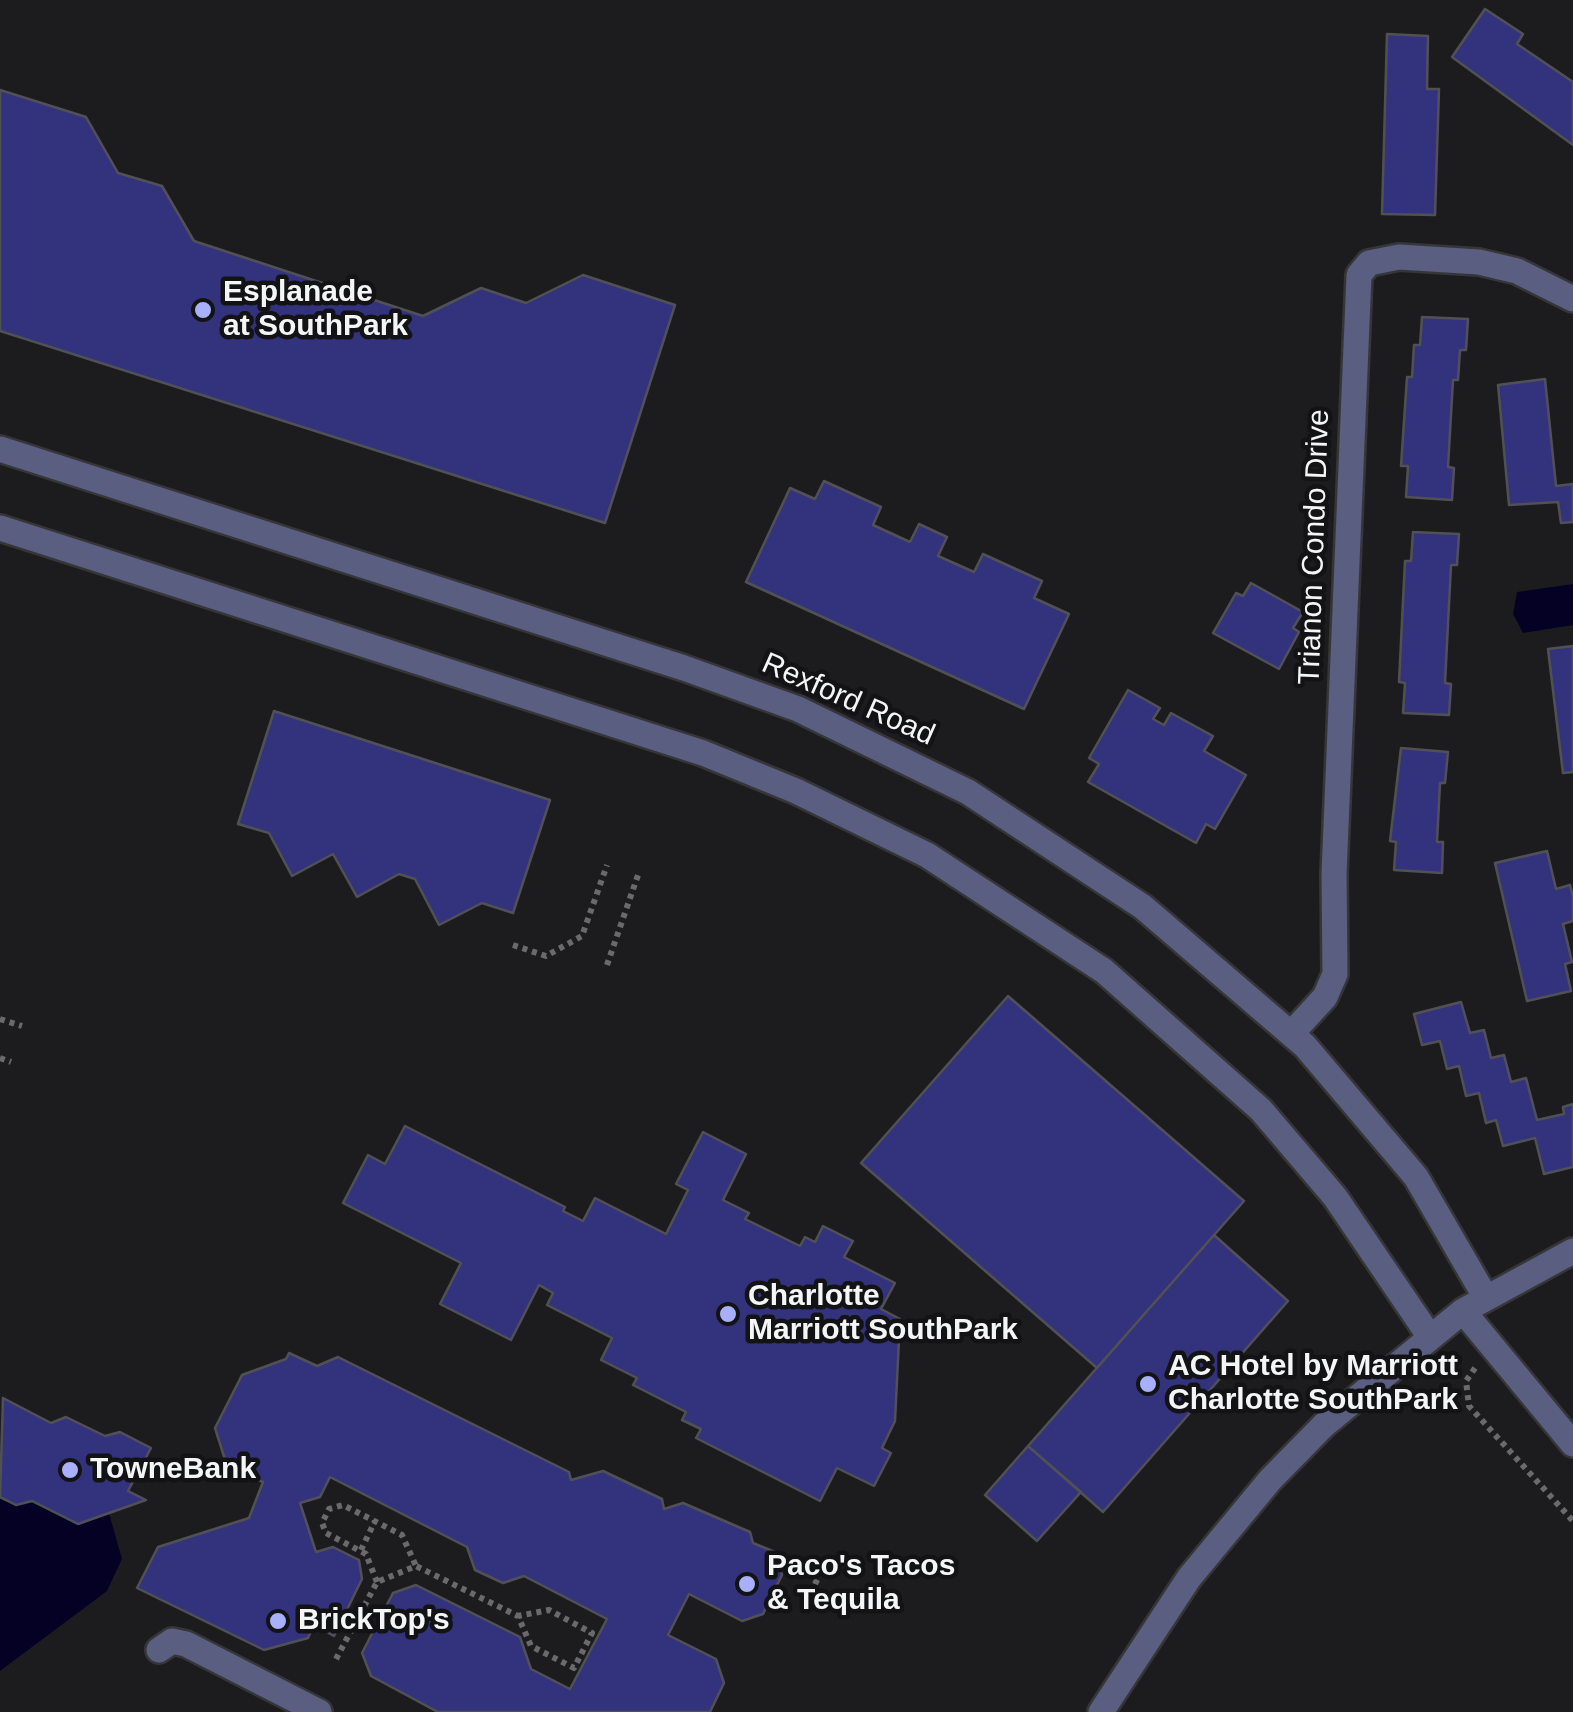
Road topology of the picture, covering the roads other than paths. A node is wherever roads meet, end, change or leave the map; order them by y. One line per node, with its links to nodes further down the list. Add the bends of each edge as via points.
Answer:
1 (1573, 298): 4 (street, Trianon Condo Drive, via 1518,271 1479,262 1399,258 1369,263 1359,276 1335,974 1325,997)
2 (0, 449): 4 (street, Rexford Road, via 600,639 798,709 980,800 1095,872 1187,940)
3 (0, 528): 7 (street, via 702,753 796,790 927,855 1104,971 1262,1110 1335,1196)
4 (1291, 1034): 6 (street, Rexford Road, via 1393,1146 1458,1244)
5 (1573, 1251): 6 (street)
6 (1474, 1304): 7 (street); 8 (street, Rexford Road)
7 (1430, 1337): 11 (street, via 1324,1425 1270,1480 1159,1619)
8 (1573, 1444)
9 (159, 1650): 10 (street, via 172,1641 186,1644)
10 (319, 1712)
11 (1101, 1712)

